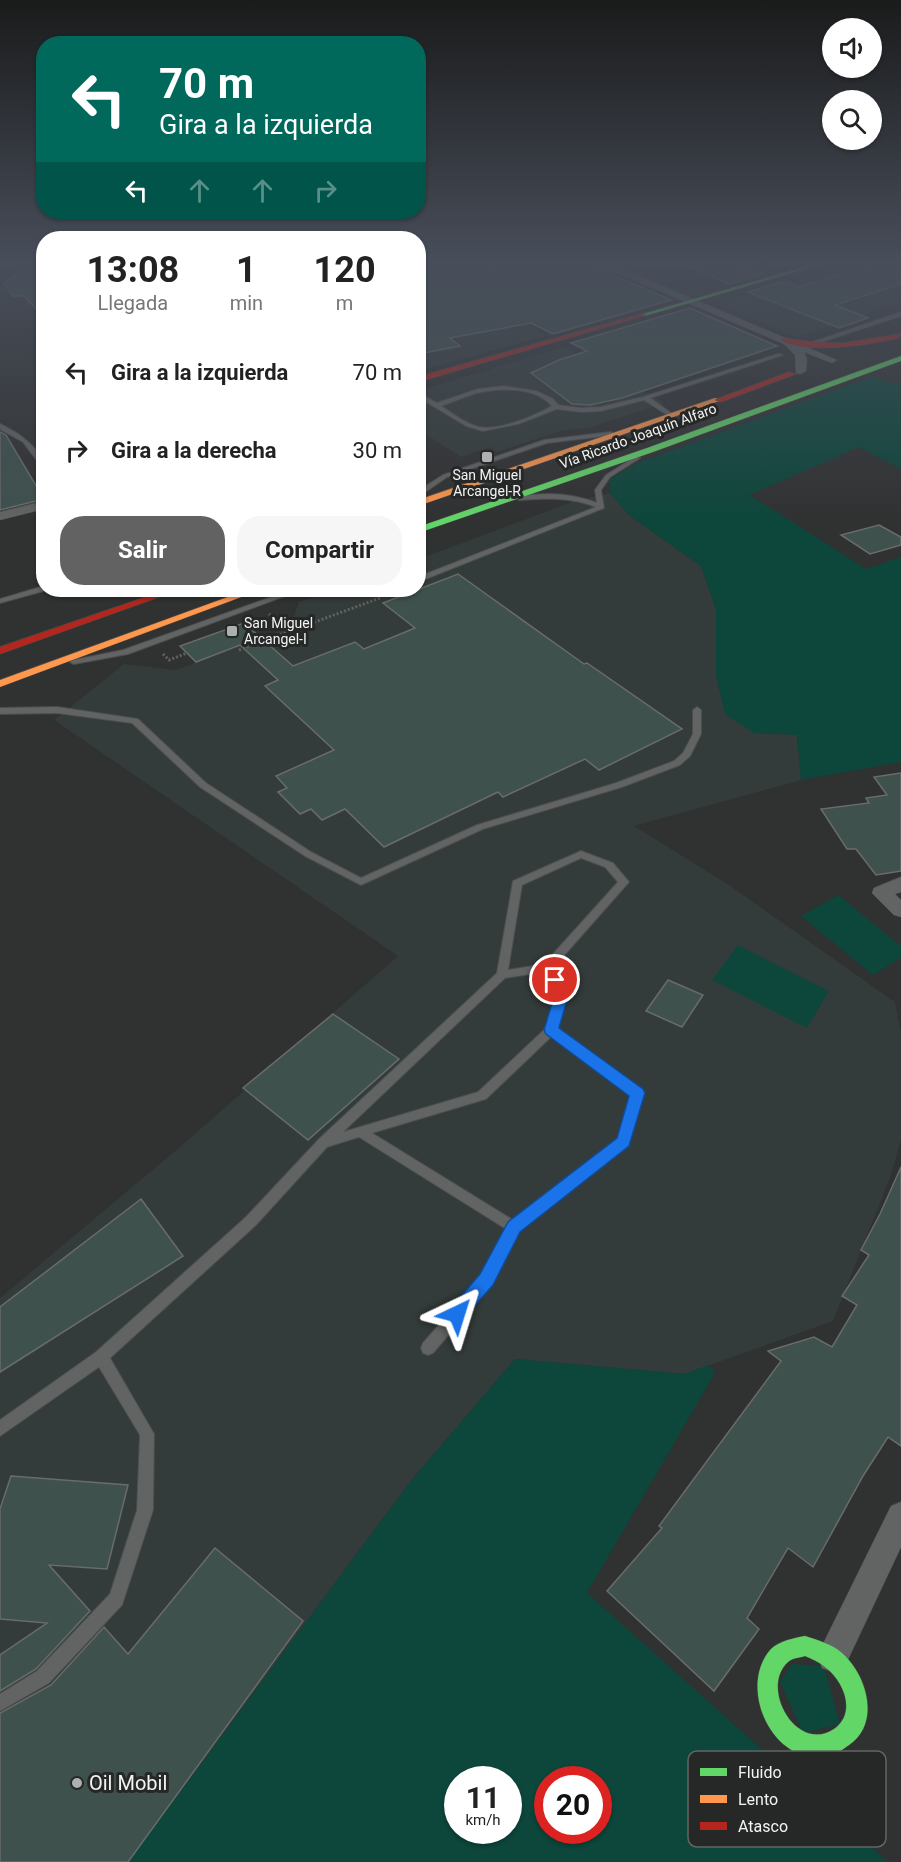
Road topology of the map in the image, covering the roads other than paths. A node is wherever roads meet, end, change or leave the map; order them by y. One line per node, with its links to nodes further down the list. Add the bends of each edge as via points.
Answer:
1 (522, 350): 9 (main road)
2 (795, 350): 8 (street, via 804,360)
3 (808, 350): 7 (street)
4 (861, 350): 7 (main road, Vía Ricardo Joaquín Alfaro)
5 (780, 355): 11 (lane)
6 (901, 358): 10 (main road, Vía Ricardo Joaquín Alfaro)
7 (832, 360): 8 (main road, Vía Ricardo Joaquín Alfaro); 10 (main road, via 833,365 800,385)
8 (800, 371): 15 (main road, Vía Ricardo Joaquín Alfaro)
9 (426, 378)
10 (795, 396): 18 (main road, Vía Ricardo Joaquín Alfaro)
11 (645, 398): 14 (lane, via 606,410); 15 (lane)
12 (426, 399): 13 (lane)
13 (437, 405): 14 (lane, via 486,389 509,388 536,393); 14 (lane, via 477,429 493,429)
14 (556, 407)
15 (672, 416): 17 (main road, Vía Ricardo Joaquín Alfaro)
16 (0, 426): 19 (lane, via 25,441)
17 (623, 433): 20 (lane, via 546,441 445,476); 22 (main road, Vía Ricardo Joaquín Alfaro)
18 (650, 450): 21 (main road, Vía Ricardo Joaquín Alfaro); 23 (lane, via 608,476 598,490)
19 (36, 457)
20 (426, 489)
21 (513, 498): 23 (lane, via 562,495); 26 (main road, Vía Ricardo Joaquín Alfaro)
22 (426, 500)
23 (602, 507): 27 (lane)
24 (36, 508): 25 (street)
25 (0, 516)
26 (426, 527)
27 (426, 577)
28 (36, 590): 32 (lane)
29 (154, 597): 33 (main road)
30 (236, 597): 34 (main road)
31 (278, 597): 34 (lane, via 125,652)
32 (0, 601)
33 (0, 651)
34 (36, 669): 35 (main road); 36 (main road)
35 (0, 677)
36 (0, 684)
37 (697, 710): 38 (lane, via 698,734 677,763 620,786 480,827 361,882 308,854 203,785 135,721 57,710)
38 (0, 711)
39 (901, 884): 40 (street, via 881,893)
40 (901, 910)
41 (547, 967): 42 (lane); 42 (lane, via 624,882 609,865 581,854 517,883); 43 (lane, via 562,993)
42 (502, 975): 45 (lane)
43 (551, 1030): 44 (lane, via 482,1096); 46 (lane, via 638,1093 624,1141)
44 (360, 1132): 45 (lane); 46 (lane)
45 (323, 1143): 48 (lane, via 250,1221)
46 (514, 1227): 47 (lane, via 487,1280)
47 (428, 1348)
48 (101, 1357): 49 (lane); 52 (lane, via 147,1434 145,1510 116,1599 43,1677)
49 (0, 1429)
50 (901, 1515): 51 (street)
51 (833, 1657): 51 (main road, via 820,1649 792,1648 780,1654 767,1678 770,1709 789,1736 820,1749 836,1745 855,1722 853,1686)
52 (0, 1703)

